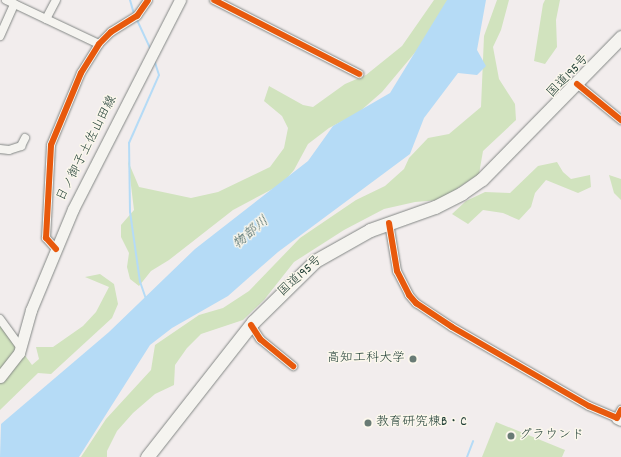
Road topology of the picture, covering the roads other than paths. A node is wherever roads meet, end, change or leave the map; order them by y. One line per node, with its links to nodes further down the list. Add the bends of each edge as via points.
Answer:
1 (6, 0): 6 (street)
2 (56, 0): 7 (street)
3 (148, 0): 10 (street, via 137,16 111,32)
4 (180, 0): 17 (main road, 日ノ御子土佐山田線, via 73,209)
5 (214, 0): 11 (street)
6 (14, 4): 7 (street); 8 (street)
7 (46, 19): 10 (street)
8 (0, 36)
9 (621, 37): 12 (highway, 国道195号)
10 (99, 44): 17 (street, via 81,73 51,146 46,238)
11 (359, 74)
12 (577, 84): 13 (street); 16 (highway, 国道195号, via 482,179 462,193 434,207)
13 (621, 120)
14 (25, 138): 15 (street, via 21,146 9,150)
15 (0, 149)
16 (389, 223): 19 (highway, 国道195号, via 349,241 315,261); 23 (street, via 397,271 416,303 452,327 589,406)
17 (56, 249): 20 (main road, 日ノ御子土佐山田線, via 31,310)
18 (0, 319): 20 (street)
19 (251, 325): 21 (street, via 260,339); 24 (highway, 国道195号)
20 (21, 348): 22 (main road, 日ノ御子土佐山田線, via 10,368)
21 (293, 366)
22 (0, 377)
23 (620, 416)
24 (147, 457)

